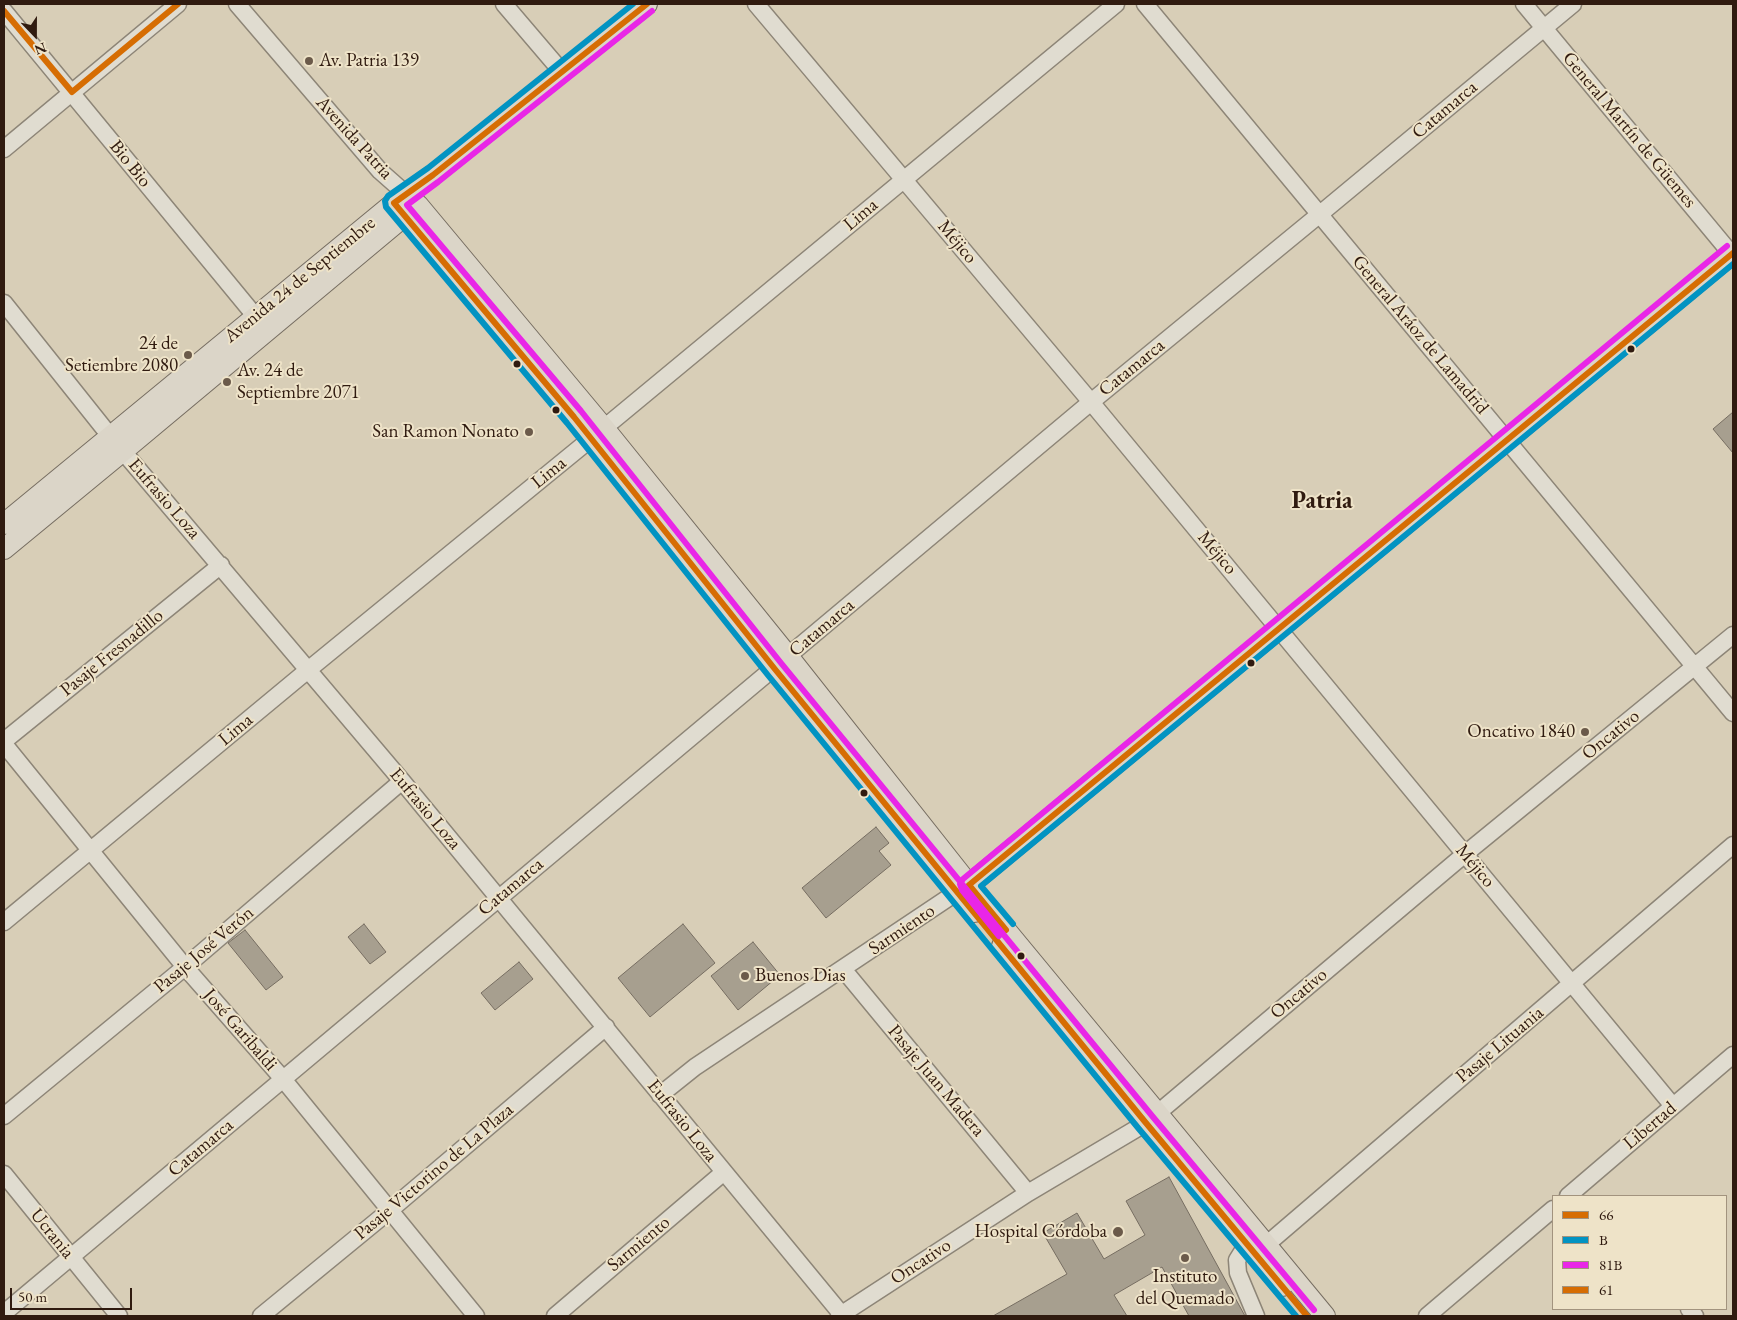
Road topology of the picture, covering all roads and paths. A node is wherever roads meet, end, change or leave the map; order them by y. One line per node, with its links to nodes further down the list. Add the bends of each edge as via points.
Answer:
1 (178, 4): 13 (street)
2 (237, 4): 16 (street, Avenida Patria)
3 (504, 4): 12 (street)
4 (647, 4): 12 (main road, Avenida 24 de Septiembre)
5 (756, 4): 15 (street, Méjico)
6 (1116, 4): 15 (street, Lima)
7 (1145, 4): 17 (street, General Aráoz de Lamadrid)
8 (1524, 4): 11 (street, General Martín de Güemes)
9 (1573, 4): 11 (street, Catamarca)
10 (4, 11): 13 (street, Bio Bio)
11 (1544, 27): 17 (street, Catamarca); 18 (street, General Martín de Güemes)
12 (562, 72): 16 (main road, Avenida 24 de Septiembre, via 433,175)
13 (72, 92): 14 (street); 20 (street, Bio Bio)
14 (4, 148)
15 (904, 180): 21 (street, Méjico); 22 (street, Lima)
16 (406, 205): 20 (main road, Avenida 24 de Septiembre); 22 (main road, Avenida Patria); 24 (main road, Avenida 24 de Septiembre, via 385,232)
17 (1320, 214): 21 (street, Catamarca); 23 (street, General Aráoz de Lamadrid)
18 (1733, 254): 23 (main road, Sarmiento)
19 (4, 303): 24 (street, Eufrasio Loza)
20 (256, 317): 24 (main road, Avenida 24 de Septiembre)
21 (1091, 402): 28 (street, Méjico); 30 (street, Catamarca)
22 (597, 434): 30 (main road, Avenida Patria); 32 (street, Lima)
23 (1506, 440): 28 (main road, Sarmiento); 31 (street, General Aráoz de Lamadrid)
24 (117, 444): 25 (main road, Avenida 24 de Septiembre); 26 (main road, Avenida 24 de Septiembre); 27 (street, Eufrasio Loza)
25 (4, 524)
26 (4, 549)
27 (221, 565): 32 (street, Eufrasio Loza); 34 (street, Pasaje Fresnadillo)
28 (1279, 629): 38 (street, Méjico); 39 (main road, Sarmiento)
29 (1733, 634): 31 (street, Oncativo)
30 (781, 662): 39 (main road, Avenida Patria); 40 (street, Catamarca)
31 (1695, 667): 33 (street, General Aráoz de Lamadrid); 38 (street, Oncativo)
32 (308, 670): 35 (street, Eufrasio Loza); 37 (street, Lima)
33 (1733, 713)
34 (4, 742): 37 (street, José Garibaldi)
35 (402, 781): 40 (street, Eufrasio Loza); 42 (street, Pasaje José Verón)
36 (1733, 844): 44 (street, Pasaje Lituania)
37 (90, 851): 41 (street, Lima); 42 (street, José Garibaldi)
38 (1465, 854): 44 (street, Méjico); 51 (street, Oncativo)
39 (963, 888): 43 (street, Sarmiento); 51 (main road, Avenida Patria)
40 (498, 897): 45 (street, Eufrasio Loza); 47 (street, Catamarca)
41 (4, 922)
42 (185, 967): 47 (street, José Garibaldi); 50 (street, Pasaje José Verón)
43 (843, 969): 48 (street, Sarmiento, via 695,1067); 54 (street, Pasaje Juan Madera)
44 (1572, 984): 49 (street, Méjico); 58 (street, Pasaje Lituania)
45 (606, 1026): 48 (street, Eufrasio Loza); 57 (street, Pasaje Victorino de La Plaza)
46 (1733, 1055): 49 (street, Libertad)
47 (283, 1079): 57 (street, José Garibaldi); 59 (street, Catamarca)
48 (660, 1095): 52 (street, Eufrasio Loza)
49 (1674, 1106): 55 (street, Libertad)
50 (4, 1116)
51 (1152, 1118): 54 (street, Oncativo); 58 (main road, Avenida Patria)
52 (724, 1172): 61 (street, Eufrasio Loza); 65 (street, Sarmiento)
53 (4, 1174): 59 (street, Ucrania)
54 (1028, 1193): 61 (street, Oncativo)
55 (1578, 1193)
56 (1552, 1209): 69 (street)
57 (389, 1211): 63 (street, Pasaje Victorino de La Plaza); 64 (street, José Garibaldi)
58 (1256, 1244): 66 (street, via 1237,1260 1238,1273); 67 (main road, Avenida Patria); 68 (main road, Avenida Patria)
59 (70, 1257): 60 (street, Catamarca); 62 (street, Ucrania)
60 (4, 1313)
61 (841, 1315)
62 (118, 1316)
63 (261, 1316)
64 (476, 1316)
65 (554, 1316)
66 (1256, 1316)
67 (1307, 1316)
68 (1326, 1316)
69 (1427, 1316)

